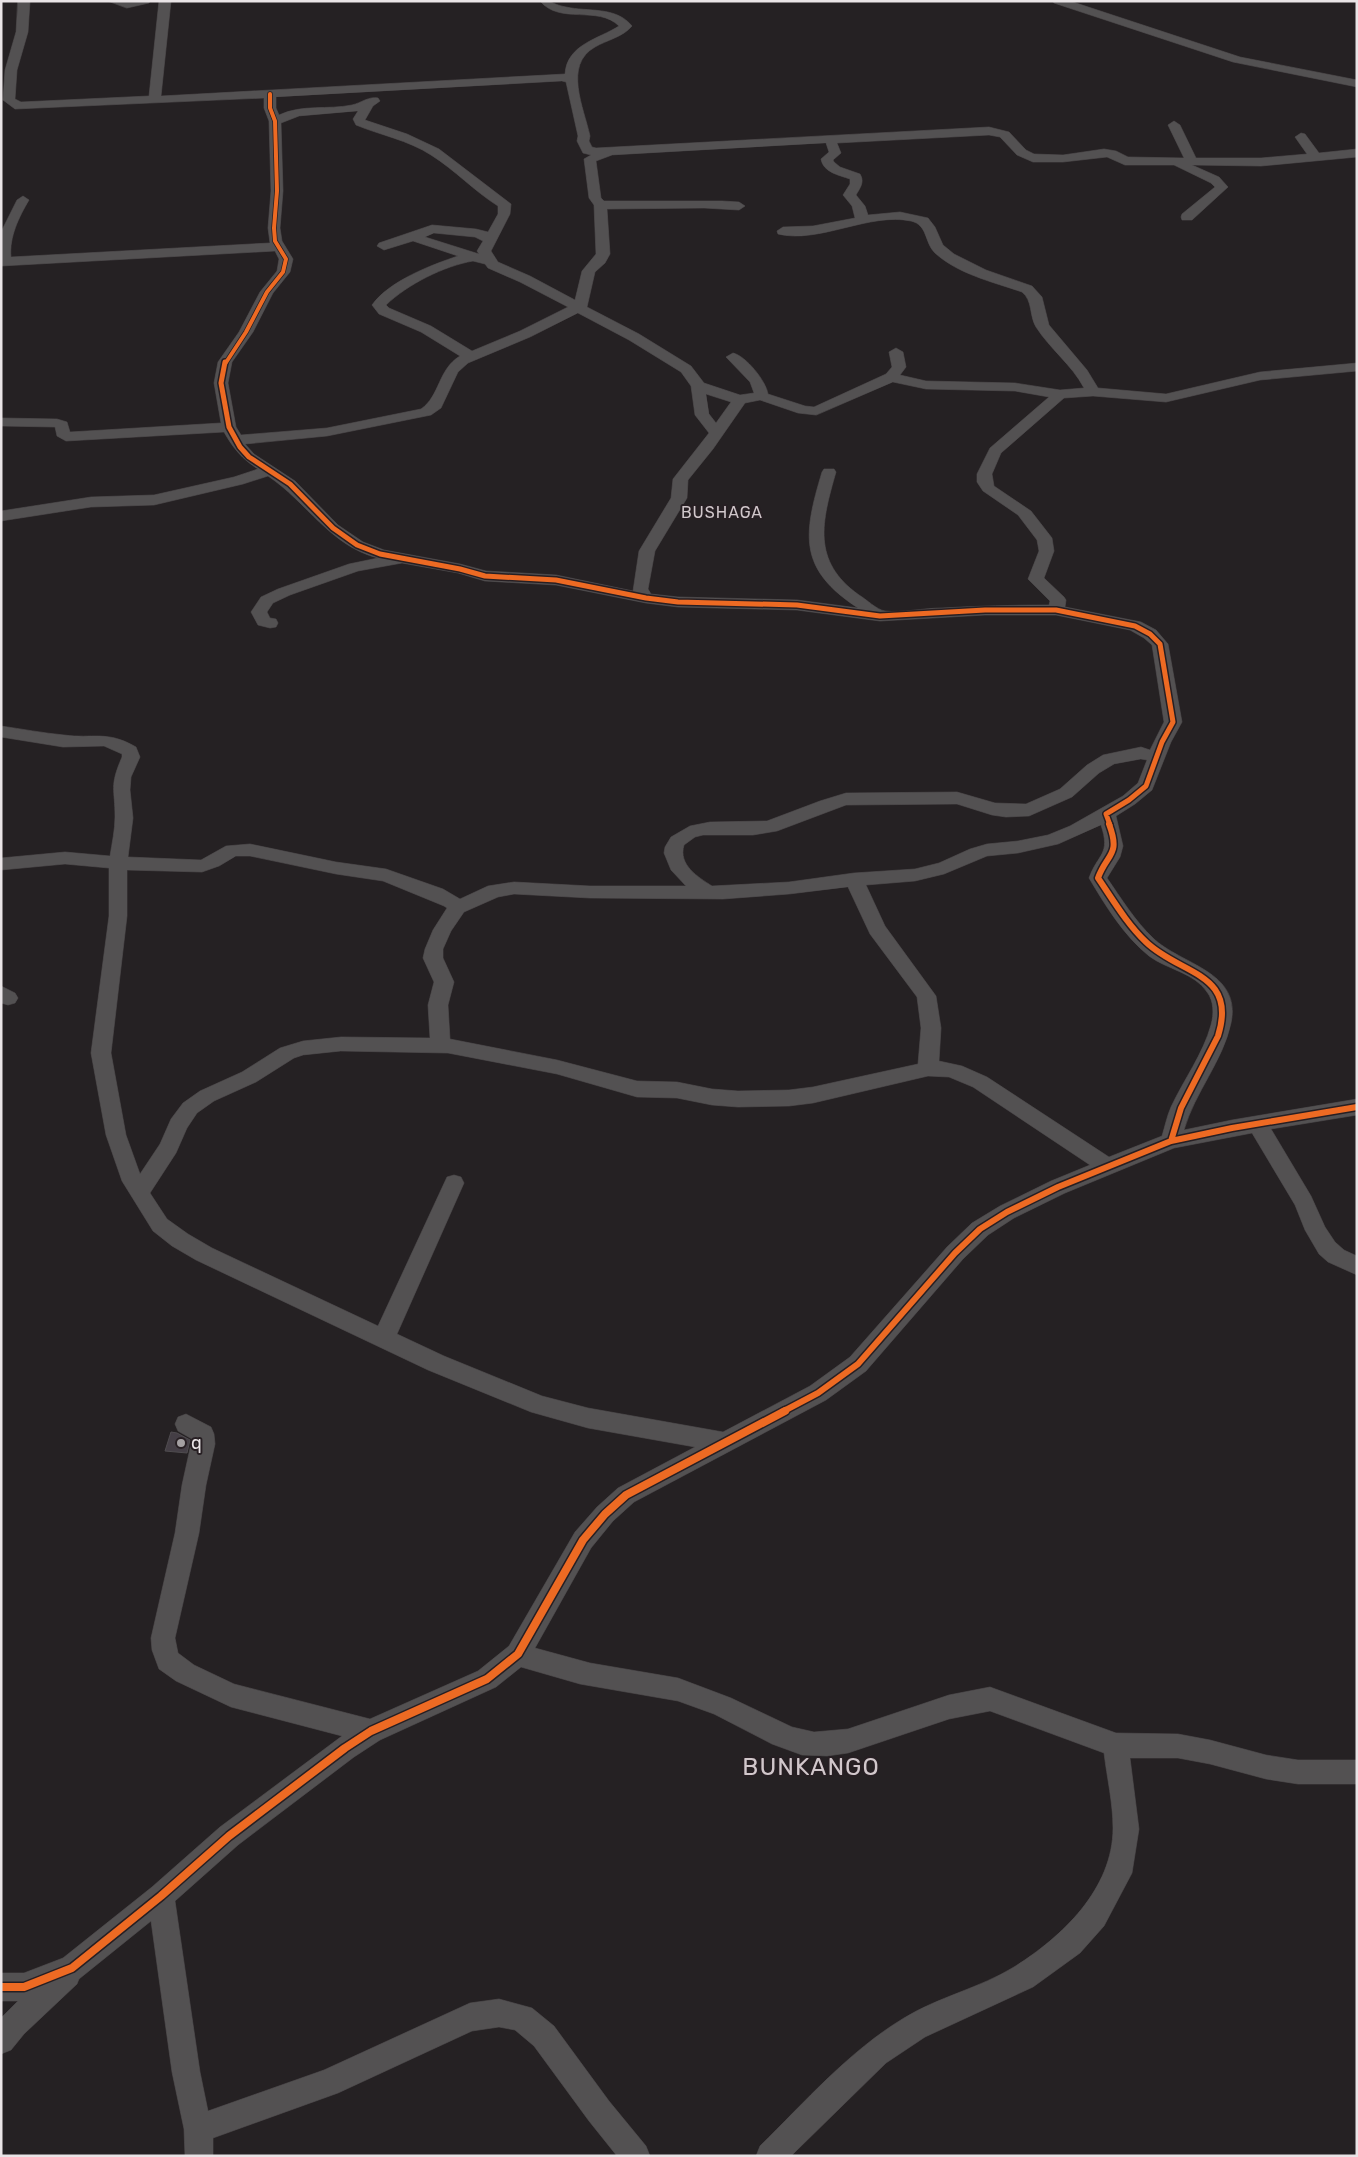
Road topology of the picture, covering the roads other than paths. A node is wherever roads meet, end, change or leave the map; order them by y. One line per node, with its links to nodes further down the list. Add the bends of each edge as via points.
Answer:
1 (24, 1): 11 (street, via 22,32 11,70 9,100 13,104 37,106)
2 (113, 1): 3 (street, via 127,5)
3 (145, 1)
4 (165, 1): 11 (street)
5 (545, 1): 7 (street, via 559,10 597,13 623,21 626,26 576,56 570,66)
6 (1058, 1): 8 (street, via 1237,60)
7 (571, 80): 9 (street, via 557,77); 18 (street, via 587,150)
8 (1357, 84)
9 (399, 86): 10 (street); 12 (street)
10 (270, 94): 11 (street); 13 (street)
11 (155, 100)
12 (368, 104): 13 (street, via 295,113); 31 (street, via 358,119 360,122 435,152 505,204 504,214)
13 (275, 122): 33 (street, via 277,191 274,228)
14 (1174, 125): 21 (street)
15 (1301, 137): 19 (street)
16 (829, 139): 18 (street); 22 (street, via 996,131 1008,136 1027,157 1062,159 1104,152); 28 (street, via 835,149 827,158 828,164 856,177 856,184 849,195 859,204)
17 (1357, 152): 19 (street)
18 (609, 153): 25 (street, via 590,159 595,198)
19 (1316, 157): 21 (street, via 1261,162)
20 (1171, 160): 21 (street); 22 (street); 27 (street, via 1222,185)
21 (1191, 160)
22 (1125, 161): 23 (street)
23 (1060, 171)
24 (23, 200): 36 (street, via 5,238)
25 (600, 205): 26 (street, via 706,203); 37 (street, via 603,254 589,270 583,303)
26 (739, 206)
27 (1187, 217)
28 (862, 221): 29 (street); 44 (street, via 898,217 925,222 940,250 968,267 1035,294 1036,312 1042,325 1082,371)
29 (783, 231)
30 (413, 237): 31 (street, via 426,230 440,228 476,233); 32 (street); 34 (street)
31 (490, 240): 35 (street, via 484,251)
32 (384, 246)
33 (277, 247): 36 (street); 50 (street, via 286,259 283,272 267,292 222,371 223,403)
34 (474, 257): 35 (street); 39 (street, via 412,281 379,305 384,311 426,329)
35 (489, 261): 37 (street)
36 (3, 262)
37 (578, 308): 39 (street); 43 (street, via 686,369)
38 (896, 352): 42 (street, via 899,367)
39 (470, 356): 50 (street, via 452,370 436,405 426,412 327,432)
40 (733, 357): 46 (street, via 760,387)
41 (1357, 367): 44 (street, via 1260,376 1171,397)
42 (890, 377): 45 (street, via 926,385 1016,387); 46 (street, via 816,411)
43 (698, 386): 47 (street); 49 (street, via 702,415)
44 (1093, 392): 45 (street)
45 (1060, 394): 56 (street, via 995,451 984,476 988,491 1023,511 1043,536 1047,546 1036,579 1058,600)
46 (761, 396): 47 (street)
47 (740, 398): 49 (street)
48 (1, 422): 50 (street, via 57,423 62,425 62,433 66,437)
49 (716, 432): 55 (street, via 681,479 679,498 647,551 640,589)
50 (232, 433): 51 (street, via 249,457)
51 (268, 471): 53 (street, via 154,500 91,502); 54 (street, via 290,484 333,528 357,544)
52 (829, 472): 57 (street, via 817,530 818,551 824,569 842,589)
53 (1, 516)
54 (403, 559): 55 (street, via 485,576 556,580); 58 (street, via 355,567 274,596 262,605 259,612 264,621)
55 (646, 598): 57 (street, via 678,602 783,604)
56 (1056, 610): 57 (street); 60 (street, via 1135,626 1160,644 1173,722)
57 (880, 616)
58 (270, 623)
59 (1, 731): 62 (street, via 65,741 98,739 121,744 130,751 131,757 122,777 124,818)
60 (1155, 757): 61 (street, via 1146,786); 65 (street, via 1141,753 1109,759 1066,793 1029,810 992,810 957,798 846,799 770,826 694,830 677,841 673,850 675,861)
61 (1106, 814): 64 (street, via 1052,840 987,850 930,872); 71 (street, via 1115,839 1110,859 1100,869 1098,878 1141,938 1168,960 1214,985 1223,1014 1212,1047 1180,1110)
62 (118, 863): 63 (street, via 65,858); 66 (street, via 202,866 232,850 250,850 386,875 436,894); 74 (street, via 118,916 101,1053 116,1135)
63 (1, 864)
64 (854, 879): 65 (street, via 789,888); 68 (street, via 877,929 926,996 931,1028)
65 (708, 893): 66 (street, via 514,888 495,891)
66 (457, 907): 67 (street, via 442,930 433,953 444,982 438,1005)
67 (440, 1046): 68 (street, via 557,1067 637,1089 677,1090 712,1098 813,1095); 74 (street, via 341,1044 303,1048 287,1054 190,1108)
68 (928, 1069): 72 (street, via 945,1068 961,1072 980,1082)
69 (1357, 1107): 70 (street)
70 (1257, 1124): 71 (street); 75 (street, via 1304,1202 1327,1248)
71 (1171, 1141): 72 (street)
72 (1108, 1167): 78 (street, via 1058,1187 980,1229 858,1364 818,1393)
73 (454, 1183): 76 (street)
74 (139, 1193): 76 (street, via 160,1225 180,1240)
75 (1357, 1266)
76 (384, 1338): 78 (street, via 539,1405 588,1418)
77 (186, 1424): 80 (street, via 203,1434 203,1444 163,1638 168,1661 231,1696)
78 (724, 1442): 79 (street, via 626,1495 605,1514 583,1540)
79 (518, 1654): 80 (street, via 487,1679); 81 (street, via 551,1666 687,1693 740,1714 797,1743 826,1744 854,1740 974,1700 990,1698)
80 (371, 1731): 83 (street, via 229,1836)
81 (1116, 1745): 82 (street, via 1178,1746 1298,1772); 89 (street, via 1126,1829 1119,1873 1094,1916 1070,1943 1023,1977 915,2027 876,2053)
82 (1357, 1772)
83 (161, 1896): 84 (street); 87 (street)
84 (72, 1968): 85 (street, via 24,1986); 86 (street)
85 (1, 1988)
86 (1, 2040)
87 (199, 2142): 88 (street, via 470,2016 499,2013 522,2018 544,2036 599,2112)
88 (636, 2156)
89 (770, 2156)

